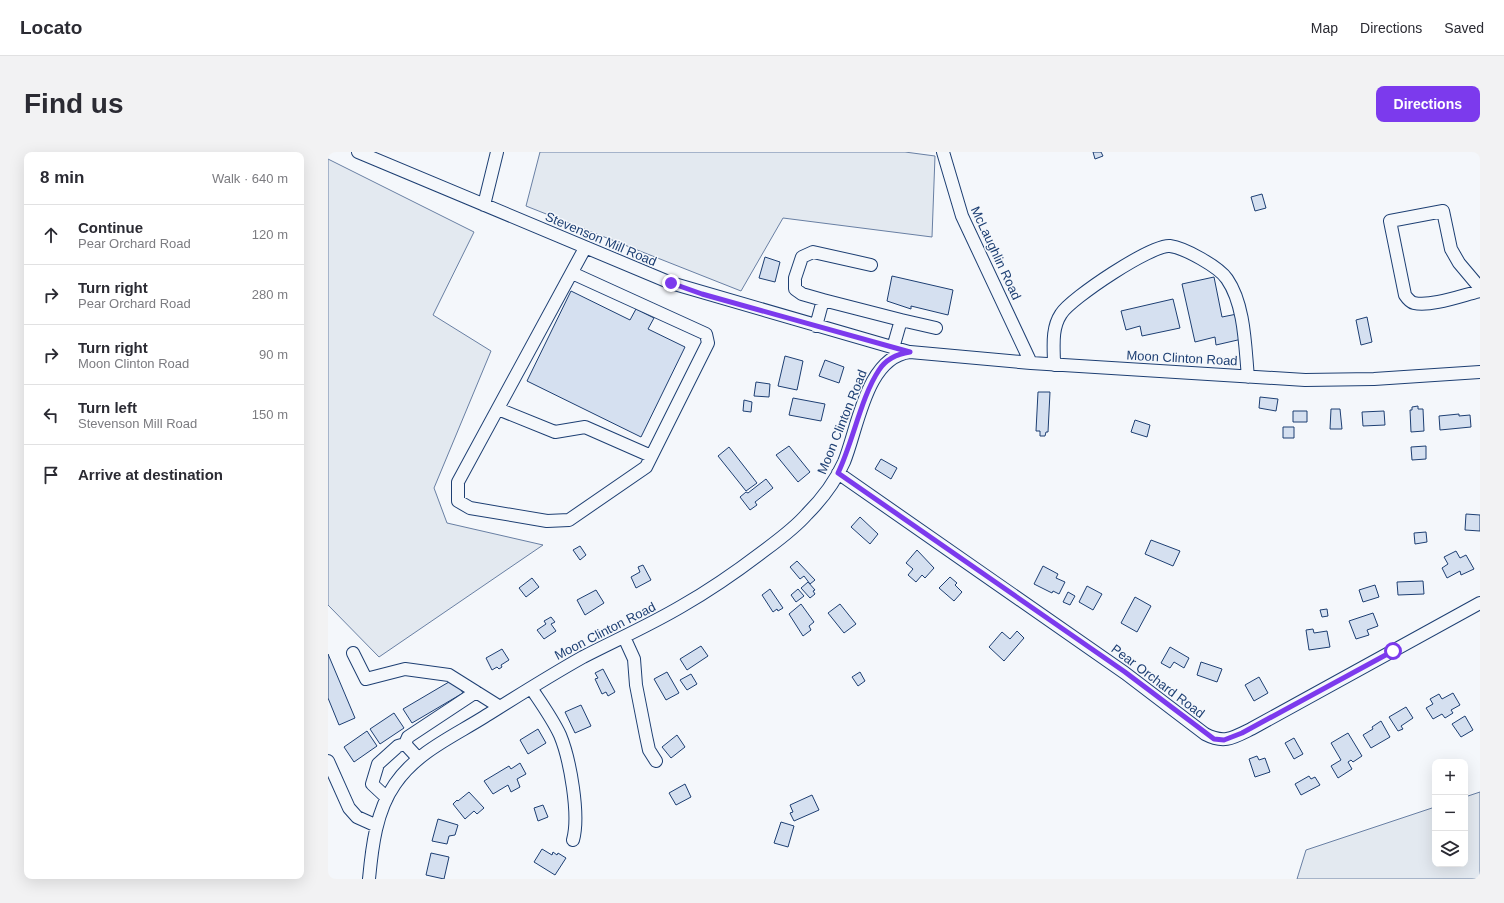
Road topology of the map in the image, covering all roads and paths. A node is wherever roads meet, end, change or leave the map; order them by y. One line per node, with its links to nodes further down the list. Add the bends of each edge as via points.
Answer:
1 (358, 152): 4 (street, Stevenson Mill Road)
2 (498, 152): 4 (street)
3 (943, 152): 15 (street, McLaughlin Road, via 962,216)
4 (484, 205): 5 (street, Stevenson Mill Road)
5 (585, 248): 7 (street); 11 (street, Stevenson Mill Road, via 677,286)
6 (870, 265): 9 (street, via 813,252 802,258 795,278 795,289 802,294)
7 (572, 273): 19 (street); 20 (street, via 706,334 708,343)
8 (1480, 289): 8 (street, via 1451,249 1443,211 1390,221 1405,295 1410,301 1429,303)
9 (823, 300): 10 (street); 11 (street)
10 (901, 320): 12 (street); 13 (street)
11 (816, 326): 13 (street, Stevenson Mill Road)
12 (936, 328)
13 (893, 348): 14 (street, Stevenson Mill Road)
14 (910, 352): 15 (street, Moon Clinton Road); 21 (street, Moon Clinton Road, via 895,356 879,369)
15 (1031, 363): 16 (street, Moon Clinton Road)
16 (1054, 365): 18 (street, Moon Clinton Road); 18 (street, via 1056,326 1061,313 1104,278 1157,249 1170,246 1193,254 1214,266 1228,279 1243,323)
17 (1480, 372): 18 (street, Moon Clinton Road, via 1336,380)
18 (1248, 377)
19 (498, 409): 20 (street, via 555,432 585,427); 20 (street, via 458,482 458,501 470,508 547,521 569,520 646,467)
20 (651, 456)
21 (838, 473): 22 (street, Pear Orchard Road, via 1125,672 1205,734 1219,740 1233,738 1251,729); 23 (street, Moon Clinton Road, via 819,501 782,538 722,581)
22 (1480, 603)
23 (624, 637): 25 (street, Moon Clinton Road, via 565,667); 31 (street, via 634,659 636,685 649,750)
24 (353, 653): 26 (street, via 366,679 405,668 449,675)
25 (531, 688): 27 (street, Moon Clinton Road); 34 (street, via 560,735 567,756 575,812 576,828)
26 (476, 692): 27 (street); 28 (street, via 408,737)
27 (500, 707): 29 (street, Moon Clinton Road)
28 (405, 744): 29 (street); 32 (street, via 398,746 378,764 372,784)
29 (418, 758): 32 (street, Moon Clinton Road, via 400,777)
30 (328, 761): 33 (street, via 349,808 357,817)
31 (656, 761)
32 (387, 798): 33 (street, Moon Clinton Road)
33 (377, 826): 35 (street, Moon Clinton Road)
34 (573, 840)
35 (369, 879)

